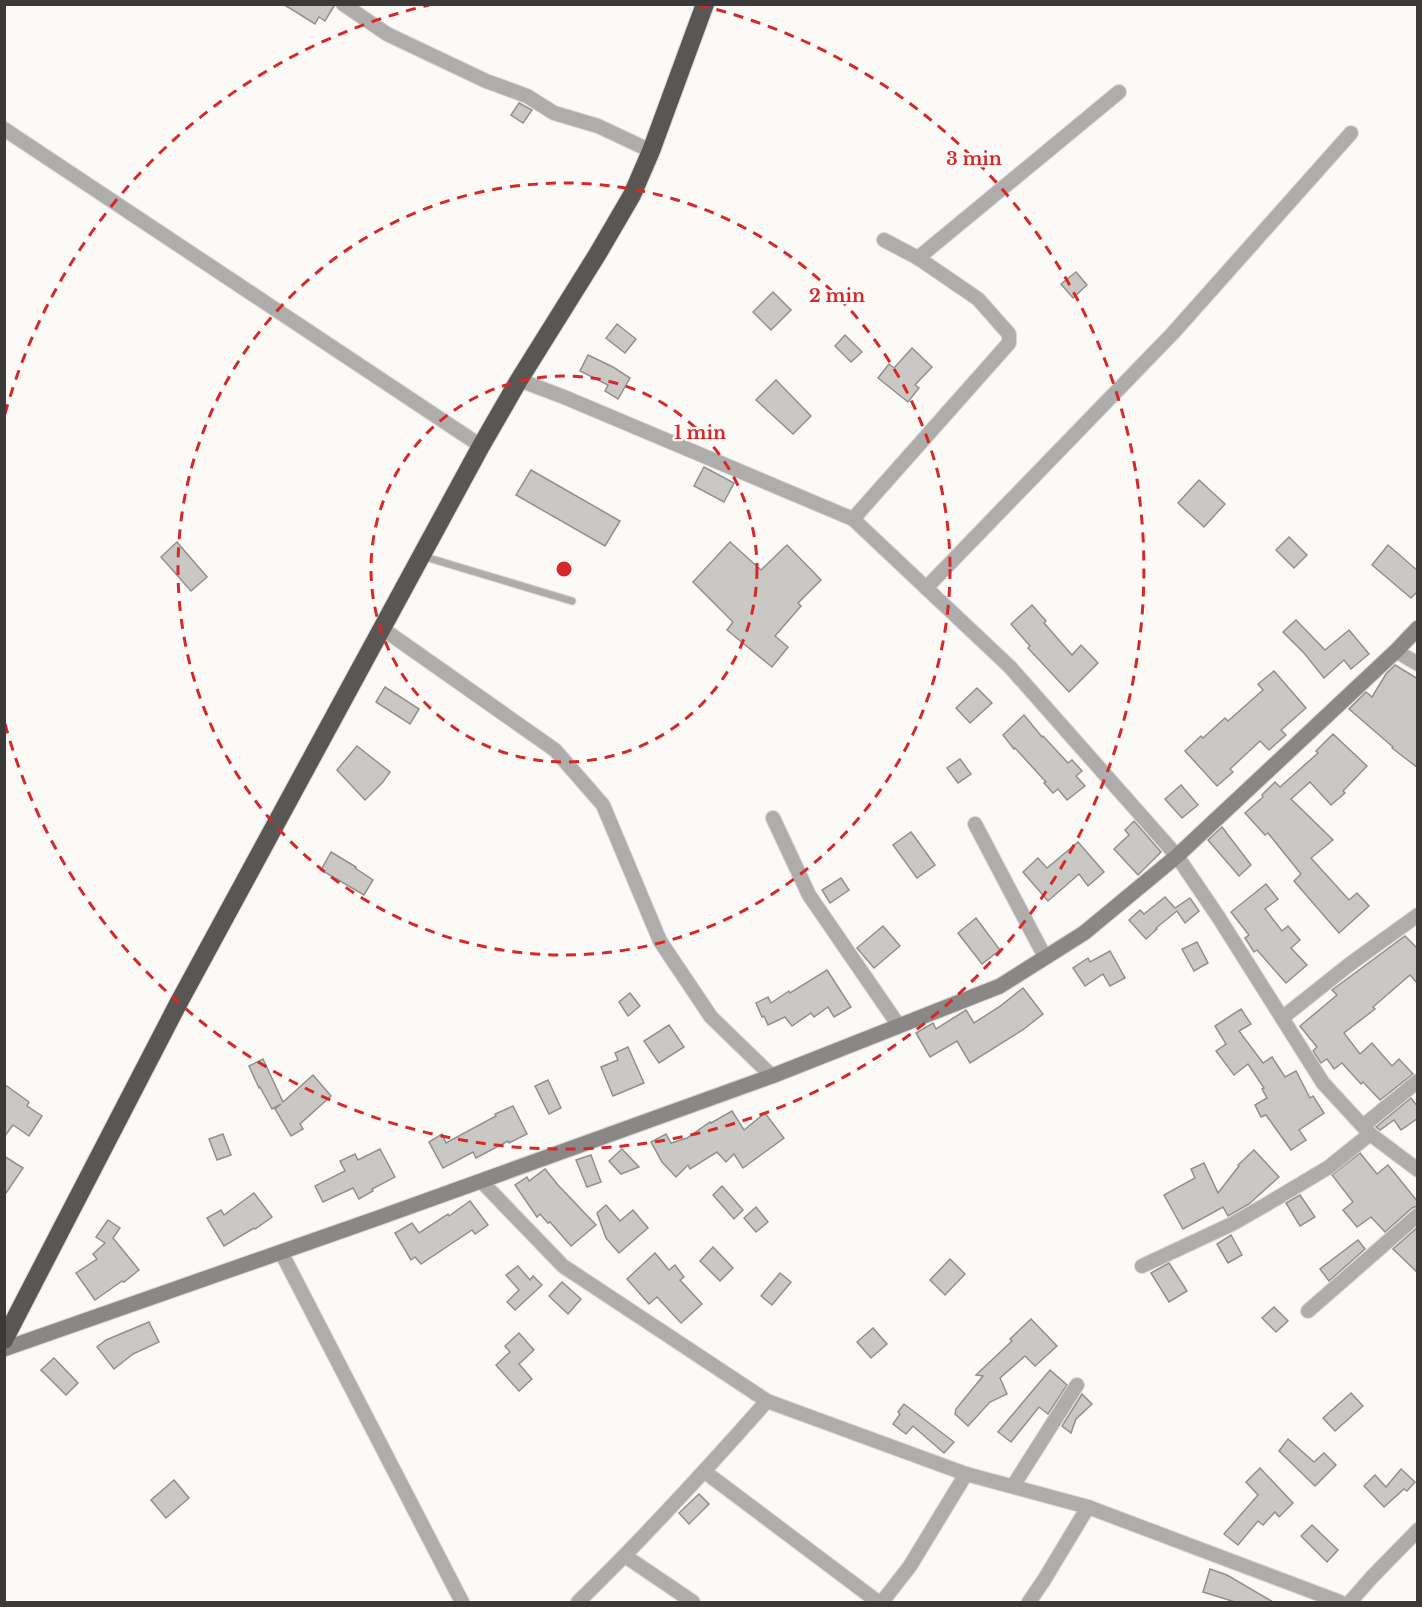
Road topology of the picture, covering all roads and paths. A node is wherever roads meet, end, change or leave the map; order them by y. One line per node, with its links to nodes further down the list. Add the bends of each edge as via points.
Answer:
1 (343, 4): 6 (street, via 387,34 527,96 554,113 598,126)
2 (705, 4): 6 (highway)
3 (1119, 92): 8 (street)
4 (4, 129): 10 (street)
5 (1351, 133): 13 (street, via 1173,333)
6 (651, 151): 9 (highway, via 632,195)
7 (884, 240): 8 (street)
8 (918, 258): 11 (street, via 978,299 1009,334 1009,344)
9 (519, 380): 10 (highway); 11 (street)
10 (481, 446): 12 (highway)
11 (853, 519): 13 (street)
12 (422, 556): 14 (lane); 16 (highway)
13 (926, 588): 21 (street, via 1010,666)
14 (572, 601)
15 (1418, 628): 17 (street)
16 (382, 629): 26 (street, via 555,750 603,805 660,941 711,1017); 35 (highway, via 178,1004)
17 (1395, 651): 18 (street); 21 (street)
18 (1418, 664)
19 (773, 818): 25 (street, via 809,895)
20 (975, 824): 23 (street)
21 (1177, 856): 23 (street, via 1084,933); 24 (street)
22 (1418, 915): 24 (street)
23 (1045, 957): 25 (street, via 1000,986)
24 (1281, 1018): 28 (street, via 1323,1083)
25 (898, 1026): 26 (street)
26 (772, 1076): 30 (street)
27 (1418, 1081): 28 (street)
28 (1366, 1130): 29 (street); 33 (street, via 1329,1167 1241,1219)
29 (1418, 1170)
30 (481, 1181): 32 (street); 38 (street, via 562,1266)
31 (1418, 1215): 34 (street)
32 (281, 1252): 36 (street); 45 (street)
33 (1143, 1266)
34 (1308, 1311)
35 (4, 1340)
36 (4, 1349)
37 (1077, 1384): 41 (street)
38 (767, 1401): 39 (street); 40 (street)
39 (705, 1472): 44 (street); 48 (street)
40 (966, 1474): 41 (street); 48 (street, via 910,1566)
41 (1013, 1486): 42 (street)
42 (1088, 1507): 49 (street); 50 (street)
43 (1418, 1530): 51 (street)
44 (625, 1556): 46 (street); 47 (street)
45 (462, 1602)
46 (578, 1602)
47 (693, 1602)
48 (880, 1602)
49 (1029, 1602)
50 (1340, 1602)
51 (1350, 1602)

